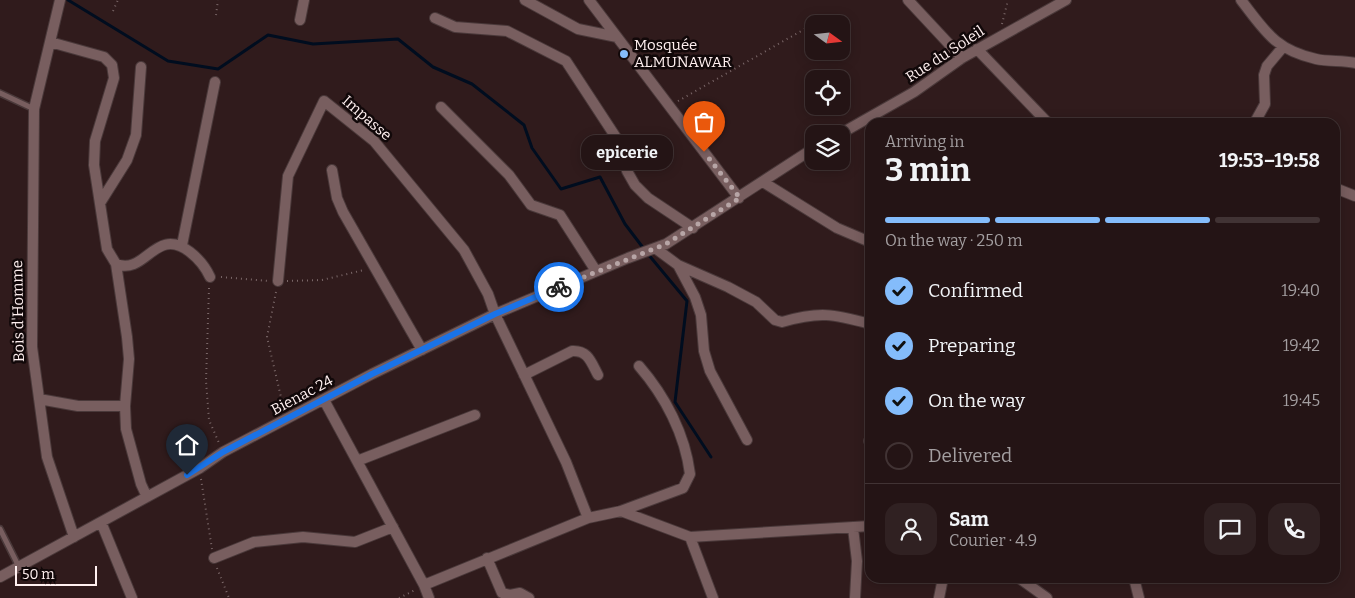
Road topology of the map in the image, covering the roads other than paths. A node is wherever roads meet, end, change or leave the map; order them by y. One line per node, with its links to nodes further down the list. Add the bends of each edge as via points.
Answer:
1 (60, 0): 11 (street)
2 (304, 0): 9 (street)
3 (525, 0): 10 (street, via 578,29)
4 (589, 0): 10 (street)
5 (908, 0): 14 (street)
6 (1066, 0): 13 (street, Rue du Soleil)
7 (1241, 0): 12 (street, via 1274,42)
8 (436, 18): 33 (street, via 455,27 507,31 566,61 619,142 627,171 635,185 648,198)
9 (300, 20)
10 (617, 37): 31 (street)
11 (50, 42): 20 (street); 32 (street, via 104,57 112,65 114,78 95,140 94,165)
12 (1284, 47): 15 (street, via 1318,60); 23 (street, via 1267,66 1264,75 1265,104)
13 (977, 49): 14 (street, Rue du Soleil); 22 (street)
14 (962, 58): 21 (street, Rue du Soleil, via 914,92)
15 (1355, 63)
16 (141, 67): 32 (street, via 136,135 126,160)
17 (215, 82): 35 (street)
18 (0, 93): 20 (lane)
19 (441, 107): 39 (street, via 509,175 531,205 560,214)
20 (34, 109): 48 (street, Bois d'Homme, via 32,347)
21 (868, 118)
22 (1043, 118)
23 (1257, 118)
24 (865, 120): 25 (street, Rue du Soleil)
25 (850, 128)
26 (805, 154): 28 (street)
27 (332, 170): 44 (street, via 337,198)
28 (763, 182): 31 (street); 34 (street, via 837,228)
29 (1340, 190): 30 (street)
30 (1355, 196)
31 (740, 198): 33 (street)
32 (100, 203): 37 (street, via 107,248)
33 (693, 228): 36 (street)
34 (865, 240)
35 (182, 245): 37 (street, via 169,243 131,266); 40 (street, via 198,258)
36 (655, 248): 38 (street); 39 (street, Bienac 24)
37 (116, 264): 50 (street, via 129,359)
38 (678, 265): 43 (street, via 756,302 775,320 782,322 825,313); 52 (street, via 701,314 704,352 710,371)
39 (596, 271): 42 (street, Bienac 24)
40 (210, 277)
41 (278, 281): 42 (street, Impasse, via 288,176 324,101 374,141 464,250)
42 (495, 314): 44 (street, Bienac 24); 46 (street)
43 (865, 323)
44 (422, 350): 49 (street, Bienac 24)
45 (639, 366): 55 (street, via 658,388 668,407 690,474 683,488)
46 (524, 375): 47 (street, via 572,351 580,351 587,354); 56 (street, via 566,462)
47 (598, 375)
48 (39, 399): 50 (street, via 78,406); 62 (street, Bois d'Homme, via 47,457)
49 (324, 400): 53 (street); 54 (street, Bienac 24, via 223,452)
50 (125, 406): 54 (street, via 132,454)
51 (475, 415): 53 (street)
52 (747, 440)
53 (357, 461): 58 (street)
54 (147, 497): 57 (street, Bienac 24)
55 (621, 511): 56 (street); 63 (street)
56 (588, 518): 65 (street)
57 (101, 522): 62 (street, Bienac 24); 72 (street)
58 (393, 527): 64 (street, via 355,542 304,537 254,542); 71 (street)
59 (865, 527): 60 (street)
60 (853, 528): 63 (street); 76 (street, via 857,561)
61 (0, 529): 66 (lane)
62 (74, 537): 66 (street, Bienac 24)
63 (690, 537): 75 (street)
64 (214, 558)
65 (487, 558): 71 (street); 74 (street, via 502,593 520,592)
66 (19, 567): 67 (street, Bienac 24)
67 (0, 577)
68 (942, 583): 77 (street)
69 (1026, 583): 78 (street)
70 (1135, 583): 79 (street)
71 (424, 585): 73 (street)
72 (132, 598)
73 (429, 598)
74 (529, 598)
75 (713, 598)
76 (855, 598)
77 (939, 598)
78 (1047, 598)
79 (1139, 598)

